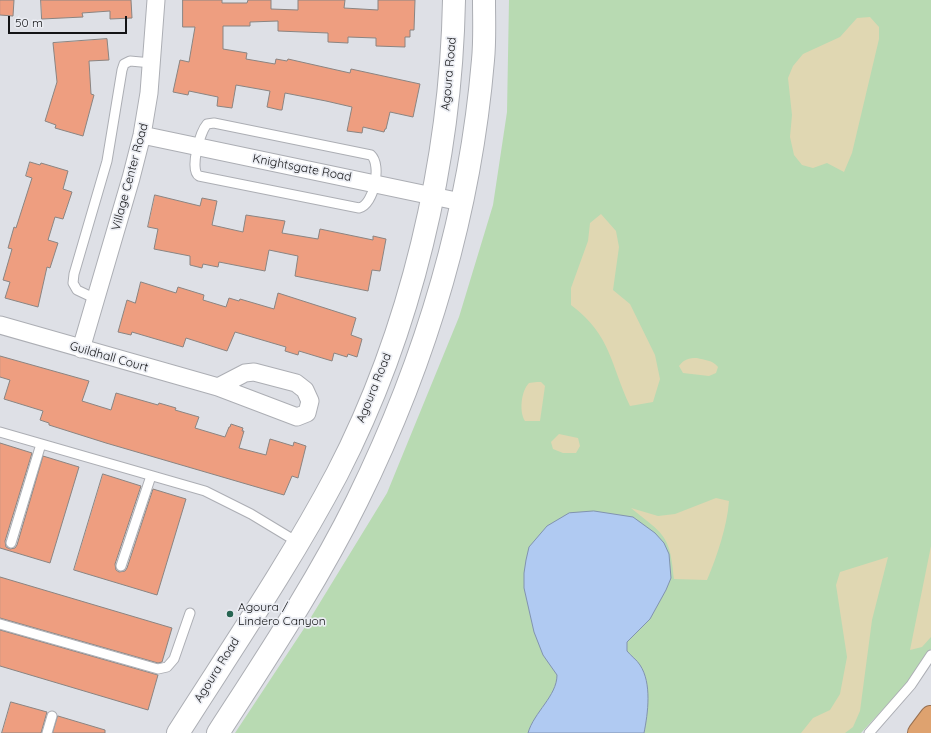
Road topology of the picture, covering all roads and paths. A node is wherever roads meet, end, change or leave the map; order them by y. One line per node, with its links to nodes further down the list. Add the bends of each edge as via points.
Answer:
1 (156, 0): 4 (street, Village Center Road)
2 (454, 0): 8 (main road, Agoura Road, via 448,103)
3 (484, 0): 9 (main road, via 483,58 475,133)
4 (152, 63): 5 (street, Village Center Road); 10 (lane, via 130,61 124,64 122,70 107,161 74,274 73,283 77,290)
5 (142, 135): 6 (street, Knightsgate Road); 10 (street, Village Center Road)
6 (198, 148): 7 (street, Knightsgate Road); 7 (lane, via 203,129 207,124 214,123 371,155 377,165); 7 (lane, via 194,169 199,176 359,208 368,204)
7 (375, 183): 8 (street, Knightsgate Road)
8 (433, 196): 9 (street, Knightsgate Road); 18 (main road, Agoura Road, via 407,298 378,383 337,472)
9 (461, 202): 19 (main road, via 443,284 420,355 392,427)
10 (96, 299): 12 (street, Village Center Road)
11 (0, 325): 12 (street, Guildhall Court)
12 (81, 349): 13 (street, Guildhall Court)
13 (218, 387): 13 (street, Guildhall Court, via 297,417 307,413 310,401 305,390 296,382 254,372 245,373)
14 (0, 432): 15 (lane)
15 (41, 444): 16 (lane); 17 (lane)
16 (151, 476): 18 (lane, via 205,492 251,514); 20 (lane)
17 (11, 543)
18 (298, 543): 19 (main road); 27 (main road, Agoura Road)
19 (326, 560): 28 (main road)
20 (121, 566)
21 (190, 613): 22 (lane, via 174,659 167,667 158,669)
22 (0, 624)
23 (931, 655): 29 (lane, via 910,685)
24 (52, 716): 26 (lane)
25 (931, 717): 30 (highway)
26 (47, 733)
27 (178, 733)
28 (218, 733)
29 (869, 733)
30 (920, 733)

